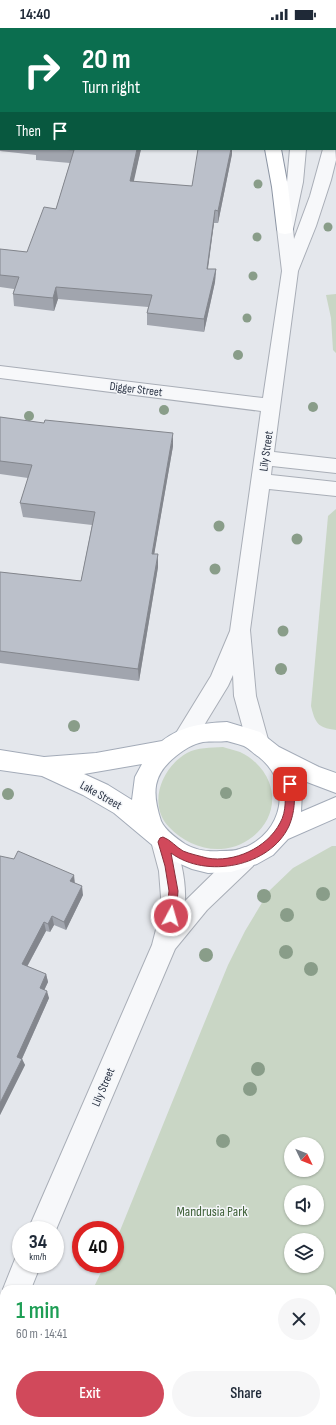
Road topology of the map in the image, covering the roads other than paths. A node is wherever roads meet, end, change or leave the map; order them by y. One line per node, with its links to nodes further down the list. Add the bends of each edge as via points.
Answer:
1 (273, 150): 4 (main road)
2 (298, 150): 4 (street, Lily Street)
3 (331, 150): 5 (street, Lily Street, via 305,236)
4 (285, 229): 5 (street, Lily Street)
5 (290, 271): 7 (street, Lily Street)
6 (0, 372): 7 (street, Digger Street)
7 (272, 406): 8 (street, Lily Street)
8 (265, 458): 9 (street); 10 (street, Lily Street)
9 (336, 466)
10 (262, 481): 11 (street); 12 (street, Lily Street)
11 (336, 489)
12 (240, 630): 13 (street, Lily Street, via 220,680); 14 (street, Lily Street, via 245,696)
13 (184, 738): 14 (main road, via 200,733 221,732 242,736); 15 (main road)
14 (265, 748): 18 (main road, via 312,774); 20 (main road, via 284,771 291,791 290,812)
15 (164, 750): 17 (main road, Lake Street, via 96,763); 21 (main road, via 149,769 143,791 144,807)
16 (0, 760): 17 (main road, Lake Street)
17 (44, 767): 21 (main road, Lake Street, via 117,803)
18 (336, 783)
19 (336, 807): 20 (main road)
20 (281, 831): 22 (main road, via 265,848)
21 (158, 836): 22 (main road, via 180,854 201,861 216,863); 23 (street, Lily Street, via 170,866 174,891)
22 (245, 858): 23 (street, Lily Street, via 199,902)
23 (164, 945): 24 (street, Lily Street)
24 (46, 1221)
25 (23, 1273): 26 (street)
26 (19, 1285)

